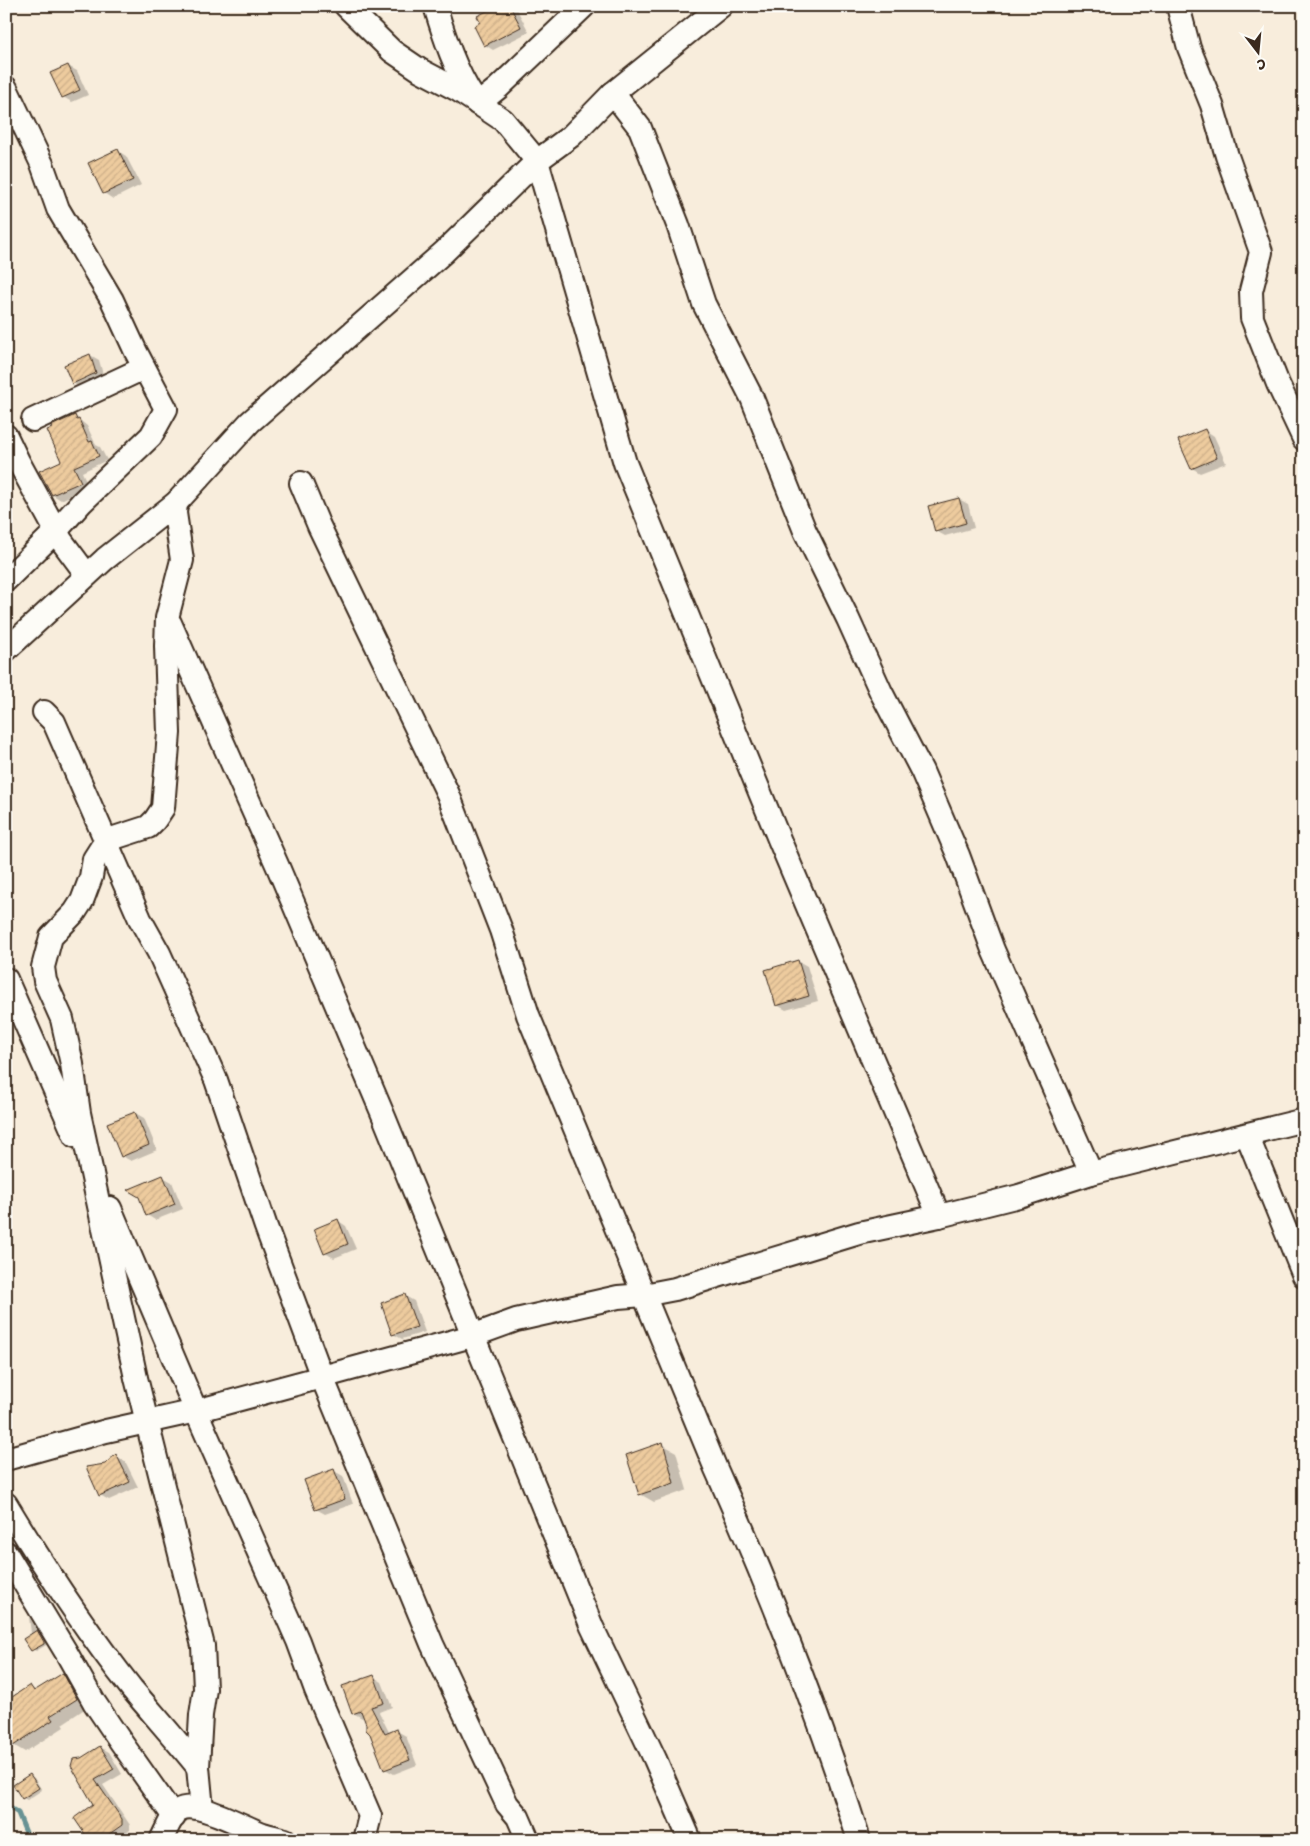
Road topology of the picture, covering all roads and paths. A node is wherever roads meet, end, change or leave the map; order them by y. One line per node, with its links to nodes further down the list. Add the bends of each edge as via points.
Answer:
1 (346, 6): 8 (street, via 392,51)
2 (584, 6): 8 (street, via 498,88)
3 (721, 6): 7 (street)
4 (1178, 6): 13 (street, via 1189,48 1212,105 1261,252 1250,291 1252,318)
5 (439, 9): 8 (street, via 453,60)
6 (6, 88): 10 (street, via 42,164 58,209 112,300)
7 (613, 93): 9 (street, via 571,136); 26 (street, via 640,128 678,225 704,304 752,398 806,530 881,692 922,770 993,950)
8 (477, 102): 9 (street, via 503,120)
9 (537, 162): 15 (street, via 444,252 250,422); 28 (street, via 625,463 779,839)
10 (144, 368): 11 (street); 16 (street, via 166,409 151,436)
11 (33, 420)
12 (6, 436): 16 (street)
13 (1304, 439)
14 (301, 483): 30 (street, via 448,794 501,930 528,1015)
15 (176, 503): 17 (street); 19 (street, via 182,560)
16 (56, 531): 17 (street); 18 (street)
17 (87, 575): 20 (street)
18 (6, 580)
19 (167, 618): 22 (street, via 169,733 163,808 148,827 125,833); 31 (street, via 293,902)
20 (6, 650)
21 (44, 712): 22 (street, via 54,722)
22 (106, 844): 27 (street, via 94,859 82,902 51,937 43,967 45,981 62,1019); 32 (street, via 216,1080)
23 (6, 979): 27 (street)
24 (1304, 1120): 25 (street)
25 (1247, 1136): 26 (street); 29 (street)
26 (1091, 1173): 28 (street, via 1019,1196)
27 (93, 1176): 33 (street, via 104,1192); 34 (street)
28 (939, 1216): 30 (street, via 859,1233)
29 (1304, 1276)
30 (644, 1296): 31 (street, via 618,1297 558,1310 516,1320); 46 (street, via 806,1684)
31 (472, 1336): 32 (street); 45 (street, via 592,1626)
32 (322, 1378): 33 (street); 44 (street, via 432,1644 507,1804 518,1817)
33 (196, 1411): 34 (street); 43 (street, via 298,1641 370,1816)
34 (147, 1422): 35 (street); 38 (street, via 203,1646 205,1689)
35 (6, 1459)
36 (6, 1504): 38 (street, via 65,1596 132,1689)
37 (6, 1553): 40 (street, via 94,1702)
38 (198, 1767): 39 (street)
39 (202, 1809): 40 (street, via 185,1808); 42 (street)
40 (174, 1817): 41 (street)
41 (161, 1840)
42 (286, 1840)
43 (364, 1840)
44 (528, 1840)
45 (690, 1840)
46 (859, 1840)

